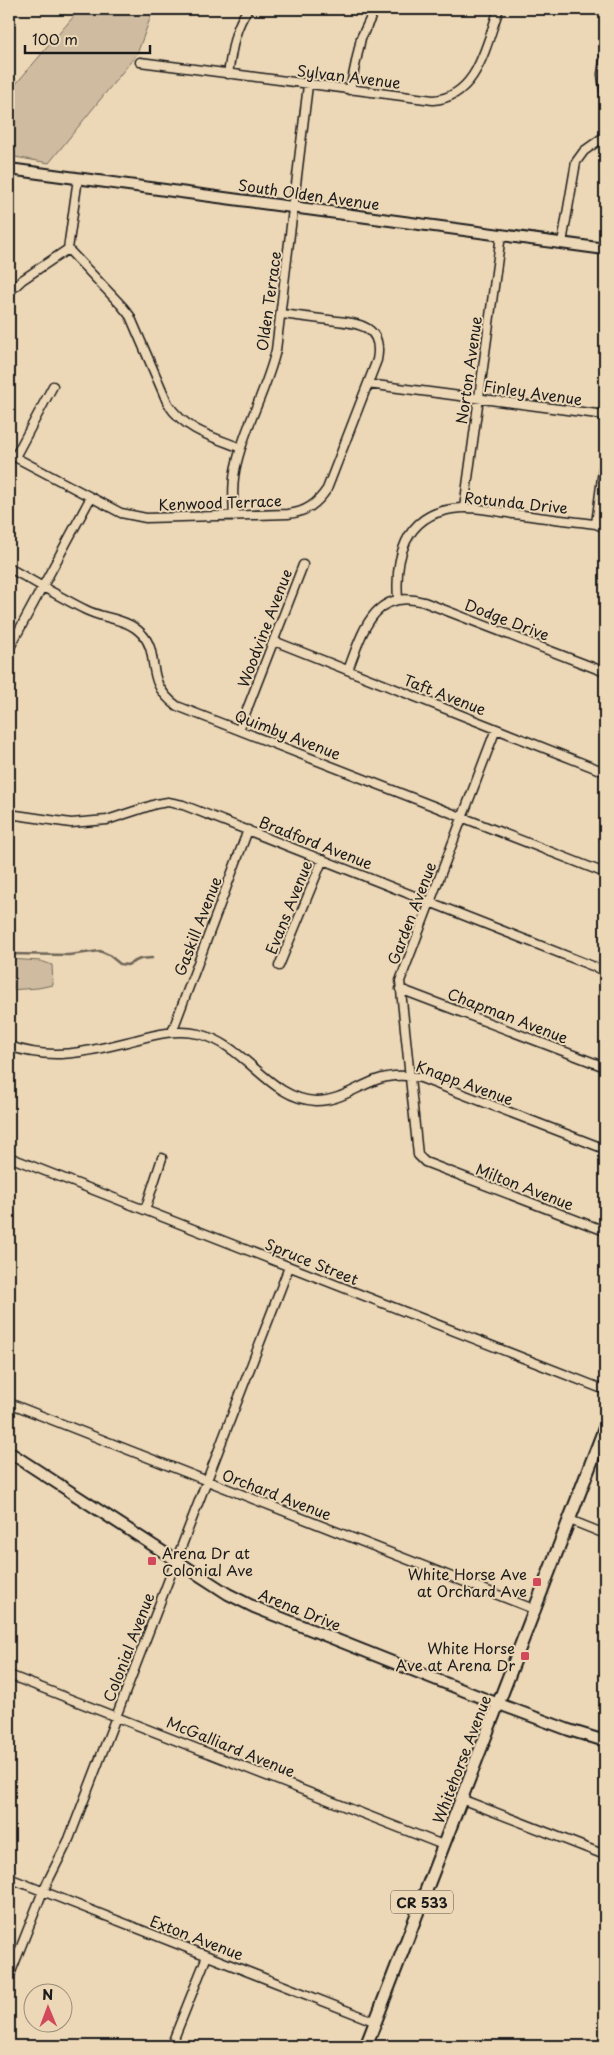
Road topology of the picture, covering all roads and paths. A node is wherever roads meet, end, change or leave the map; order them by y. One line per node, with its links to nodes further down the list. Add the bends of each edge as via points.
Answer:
1 (248, 9): 6 (street, via 233,41)
2 (375, 9): 8 (street, via 361,38)
3 (499, 9): 8 (street, Sylvan Avenue, via 474,76 468,85 452,96 433,100)
4 (605, 55): 9 (street, via 602,74)
5 (140, 62): 6 (street, Sylvan Avenue)
6 (228, 74): 7 (street, Sylvan Avenue)
7 (308, 85): 8 (street, Sylvan Avenue); 13 (street, Olden Terrace)
8 (350, 90)
9 (605, 97)
10 (605, 136): 15 (street, via 584,151 576,162)
11 (9, 169): 12 (main road, South Olden Avenue)
12 (78, 178): 13 (main road, South Olden Avenue); 16 (street)
13 (294, 207): 14 (main road, South Olden Avenue); 19 (street, Olden Terrace)
14 (501, 235): 15 (main road, South Olden Avenue); 22 (street, Norton Avenue)
15 (562, 243): 17 (main road, South Olden Avenue)
16 (68, 249): 18 (street); 24 (street, via 130,316 174,413 192,428)
17 (605, 249)
18 (9, 292)
19 (282, 314): 20 (street, Kenwood Terrace, via 358,324 370,330 379,352); 24 (street, Olden Terrace, via 272,369)
20 (368, 384): 22 (street, Finley Avenue); 29 (street, Kenwood Terrace, via 327,489 314,504 306,510 288,514)
21 (53, 386): 26 (street)
22 (478, 398): 23 (street, Finley Avenue); 28 (street, Norton Avenue)
23 (605, 415)
24 (241, 448): 29 (street, Olden Terrace, via 233,482)
25 (605, 454): 30 (street)
26 (12, 455): 27 (street, Kenwood Terrace)
27 (91, 497): 29 (street, Kenwood Terrace, via 120,512 146,518); 34 (street)
28 (464, 508): 30 (street, Rotunda Drive); 35 (street, Rotunda Drive, via 437,513 409,535 397,568)
29 (234, 516)
30 (596, 524): 31 (street, Rotunda Drive)
31 (605, 528)
32 (304, 565): 36 (street, Woodvine Avenue)
33 (9, 568): 34 (street, Quimby Avenue)
34 (42, 586): 37 (street); 41 (street, Quimby Avenue, via 86,610 133,626 146,639 157,684 169,700)
35 (398, 599): 38 (street, via 369,619); 39 (street, Dodge Drive, via 424,602)
36 (274, 641): 38 (street, Taft Avenue); 41 (street, Woodvine Avenue)
37 (9, 649)
38 (348, 670): 40 (street, Taft Avenue)
39 (605, 672)
40 (496, 729): 42 (street, Taft Avenue); 44 (street, Garden Avenue)
41 (239, 730): 44 (street, Quimby Avenue)
42 (605, 772)
43 (9, 814): 45 (street, Bradford Avenue, via 55,822 91,822 168,802)
44 (462, 817): 47 (street, Quimby Avenue); 48 (street, Garden Avenue)
45 (248, 830): 46 (street, Bradford Avenue); 52 (street, Gaskill Avenue)
46 (323, 859): 48 (street, Bradford Avenue); 49 (street, Evans Avenue)
47 (605, 873)
48 (430, 902): 50 (street, Bradford Avenue); 51 (street, Garden Avenue)
49 (279, 966)
50 (605, 971)
51 (400, 988): 54 (street, Chapman Avenue); 55 (street, Garden Avenue)
52 (172, 1032): 53 (street, Knapp Avenue, via 65,1055 33,1053); 55 (street, Knapp Avenue, via 199,1034 224,1044 238,1052 280,1090 302,1099 339,1098 376,1080)
53 (9, 1046)
54 (605, 1067)
55 (409, 1075): 56 (street, Knapp Avenue); 59 (street, Garden Avenue, via 418,1155)
56 (605, 1149)
57 (9, 1157): 60 (street, Spruce Street)
58 (162, 1158): 60 (street)
59 (435, 1166): 61 (street, Milton Avenue)
60 (145, 1210): 62 (street, Spruce Street)
61 (605, 1232)
62 (289, 1267): 63 (street, Spruce Street); 67 (street, Colonial Avenue)
63 (605, 1390)
64 (9, 1403): 67 (street, Orchard Avenue)
65 (605, 1427): 68 (main road, Whitehorse Avenue / CR 533)
66 (9, 1452): 70 (main road, Arena Drive)
67 (207, 1481): 70 (street, Colonial Avenue); 71 (street, Orchard Avenue)
68 (570, 1520): 69 (street); 71 (main road, Whitehorse Avenue / CR 533)
69 (605, 1534)
70 (177, 1561): 73 (main road, Arena Drive, via 254,1607); 74 (street, Colonial Avenue)
71 (536, 1610): 73 (main road, Whitehorse Avenue / CR 533)
72 (9, 1675): 74 (street, McGalliard Avenue)
73 (499, 1704): 75 (main road, Arena Drive); 76 (main road, Whitehorse Avenue / CR 533)
74 (116, 1716): 77 (street, McGalliard Avenue); 80 (street, Colonial Avenue, via 69,1839)
75 (605, 1741)
76 (461, 1799): 77 (main road, Whitehorse Avenue / CR 533); 78 (street)
77 (443, 1845): 83 (main road, Whitehorse Avenue / CR 533)
78 (605, 1855)
79 (9, 1878): 80 (street, Exton Avenue)
80 (43, 1891): 81 (street, Exton Avenue); 82 (street, Colonial Avenue)
81 (207, 1956): 83 (street, Exton Avenue); 84 (street)
82 (9, 1977)
83 (376, 2022): 85 (main road, Whitehorse Avenue / CR 533)
84 (171, 2046)
85 (366, 2046)

